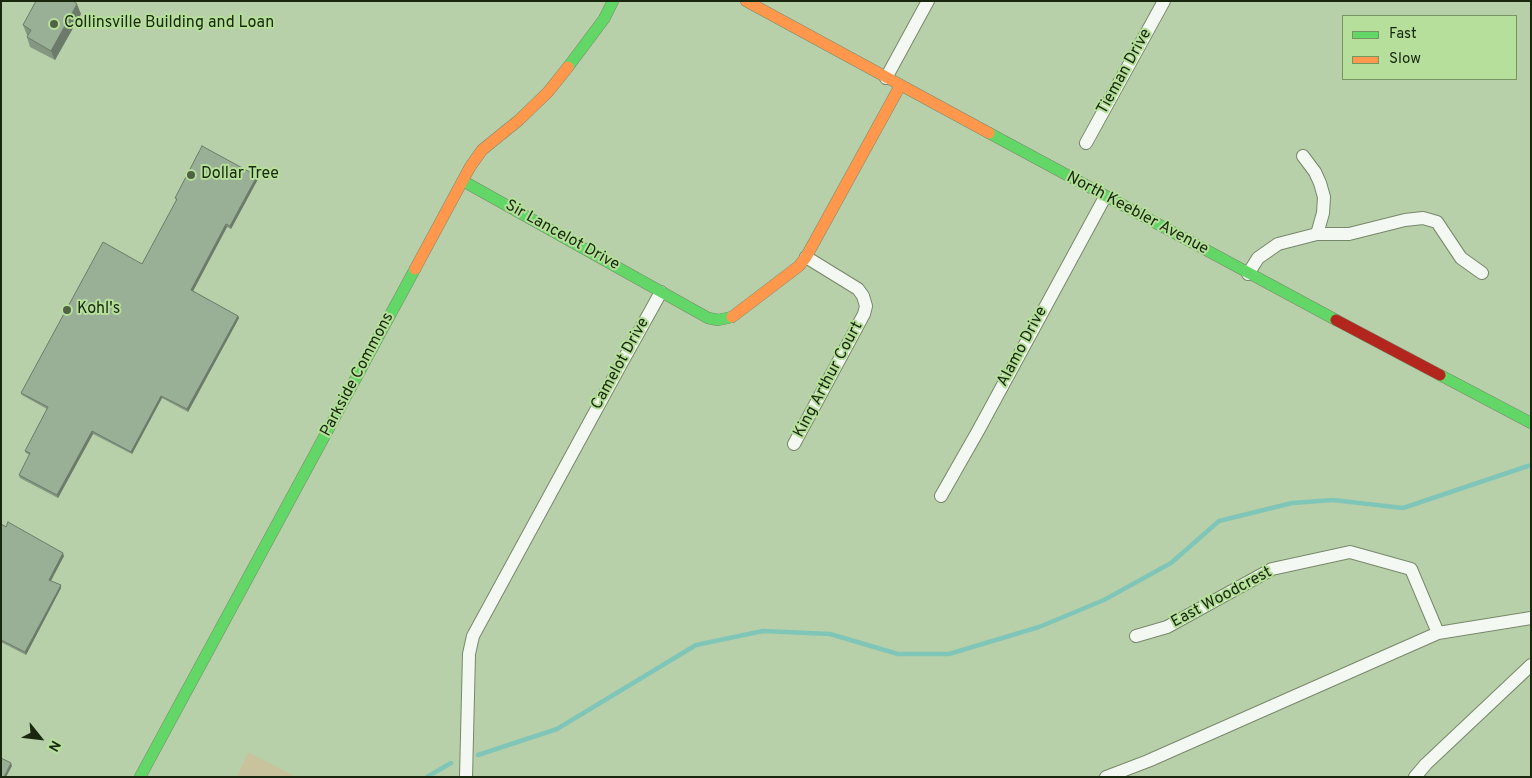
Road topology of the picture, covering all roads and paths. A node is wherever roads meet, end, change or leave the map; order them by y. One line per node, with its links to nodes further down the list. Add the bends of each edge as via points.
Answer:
1 (613, 1): 9 (street, Parkside Commons, via 604,19 548,92 482,150)
2 (746, 1): 5 (street, North Keebler Avenue)
3 (928, 1): 5 (street)
4 (1164, 1): 7 (street, Tieman Drive)
5 (886, 78): 6 (street, North Keebler Avenue)
6 (900, 86): 10 (street, North Keebler Avenue); 12 (street)
7 (1086, 144)
8 (1303, 156): 11 (street, via 1324,197)
9 (463, 180): 15 (street, Sir Lancelot Drive); 23 (street, Parkside Commons)
10 (1105, 197): 14 (street, North Keebler Avenue); 18 (street, Alamo Drive)
11 (1317, 234): 13 (street, via 1349,234 1423,218 1437,222 1461,258); 14 (street, via 1278,244 1258,258)
12 (806, 257): 15 (street, via 799,266 727,319 708,318); 17 (street, King Arthur Court, via 858,289 866,306)
13 (1482, 273)
14 (1248, 274): 16 (street, North Keebler Avenue)
15 (661, 292): 24 (street, Camelot Drive, via 473,636 469,654)
16 (1531, 423)
17 (794, 444)
18 (941, 496)
19 (1531, 618): 20 (street)
20 (1438, 633): 21 (street, East Woodcrest, via 1411,569 1350,552 1272,569 1166,627); 25 (street)
21 (1136, 636)
22 (1531, 665): 26 (street)
23 (140, 777)
24 (466, 777)
25 (1106, 777)
26 (1416, 777)

